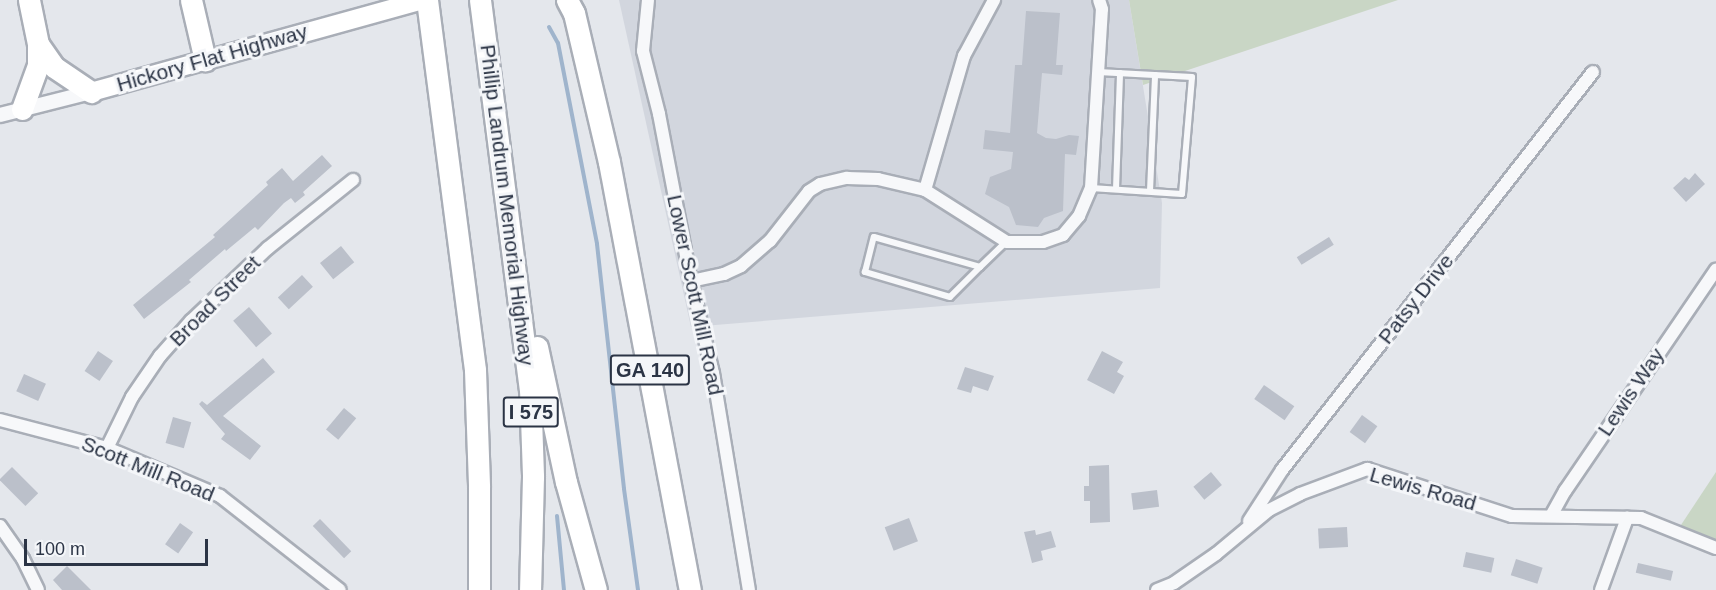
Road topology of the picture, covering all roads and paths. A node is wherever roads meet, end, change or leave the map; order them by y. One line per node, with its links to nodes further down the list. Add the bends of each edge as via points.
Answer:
1 (29, 0): 9 (highway)
2 (191, 0): 10 (highway)
3 (425, 0): 10 (main road, Hickory Flat Highway); 38 (highway, I 575, via 475,370)
4 (480, 0): 23 (highway, Phillip Landrum Memorial Highway / I 575)
5 (648, 0): 27 (street, Lower Scott Mill Road, via 643,51)
6 (994, 0): 21 (street, via 964,56)
7 (1099, 0): 11 (street, via 1102,9)
8 (571, 7): 35 (highway, GA 140, via 609,162)
9 (38, 44): 15 (highway, via 54,67); 16 (highway, via 38,65)
10 (205, 60): 15 (main road, Hickory Flat Highway)
11 (1098, 72): 13 (lane); 19 (street)
12 (1593, 72): 33 (street, Patsy Drive, via 1282,470)
13 (1120, 73): 14 (lane); 20 (lane)
14 (1155, 75): 22 (lane); 22 (lane, via 1192,77 1182,194)
15 (92, 92): 16 (street, Hickory Flat Highway)
16 (22, 109): 17 (street, Hickory Flat Highway)
17 (0, 115)
18 (353, 180): 29 (street, Broad Street, via 268,248 190,321 132,398)
19 (1091, 188): 20 (lane); 24 (street, via 1079,216 1063,236 1043,242)
20 (1116, 189): 22 (lane)
21 (925, 190): 24 (street); 27 (street, via 862,177 820,184 797,203 756,255 724,274)
22 (1150, 191)
23 (511, 235): 39 (highway, Phillip Landrum Memorial Highway / I 575, via 530,389); 40 (highway, via 566,482)
24 (1006, 242): 25 (lane)
25 (980, 267): 25 (lane, via 874,237 865,272 950,297)
26 (1716, 270): 30 (street, Lewis Way)
27 (691, 281): 41 (street, Lower Scott Mill Road, via 713,373)
28 (0, 420): 29 (street, Scott Mill Road)
29 (107, 448): 37 (street, Scott Mill Road, via 220,496)
30 (1551, 516): 31 (street, Lewis Road); 33 (street, Lewis Road, via 1512,516 1367,469 1300,494 1269,510)
31 (1627, 518): 34 (street, Lewis Road, via 1641,518); 43 (street)
32 (0, 526): 36 (street)
33 (1243, 530): 42 (street, Lewis Road, via 1216,554)
34 (1716, 548)
35 (689, 586)
36 (38, 590)
37 (340, 590)
38 (479, 590)
39 (530, 590)
40 (596, 590)
41 (749, 590)
42 (1157, 590)
43 (1601, 590)

